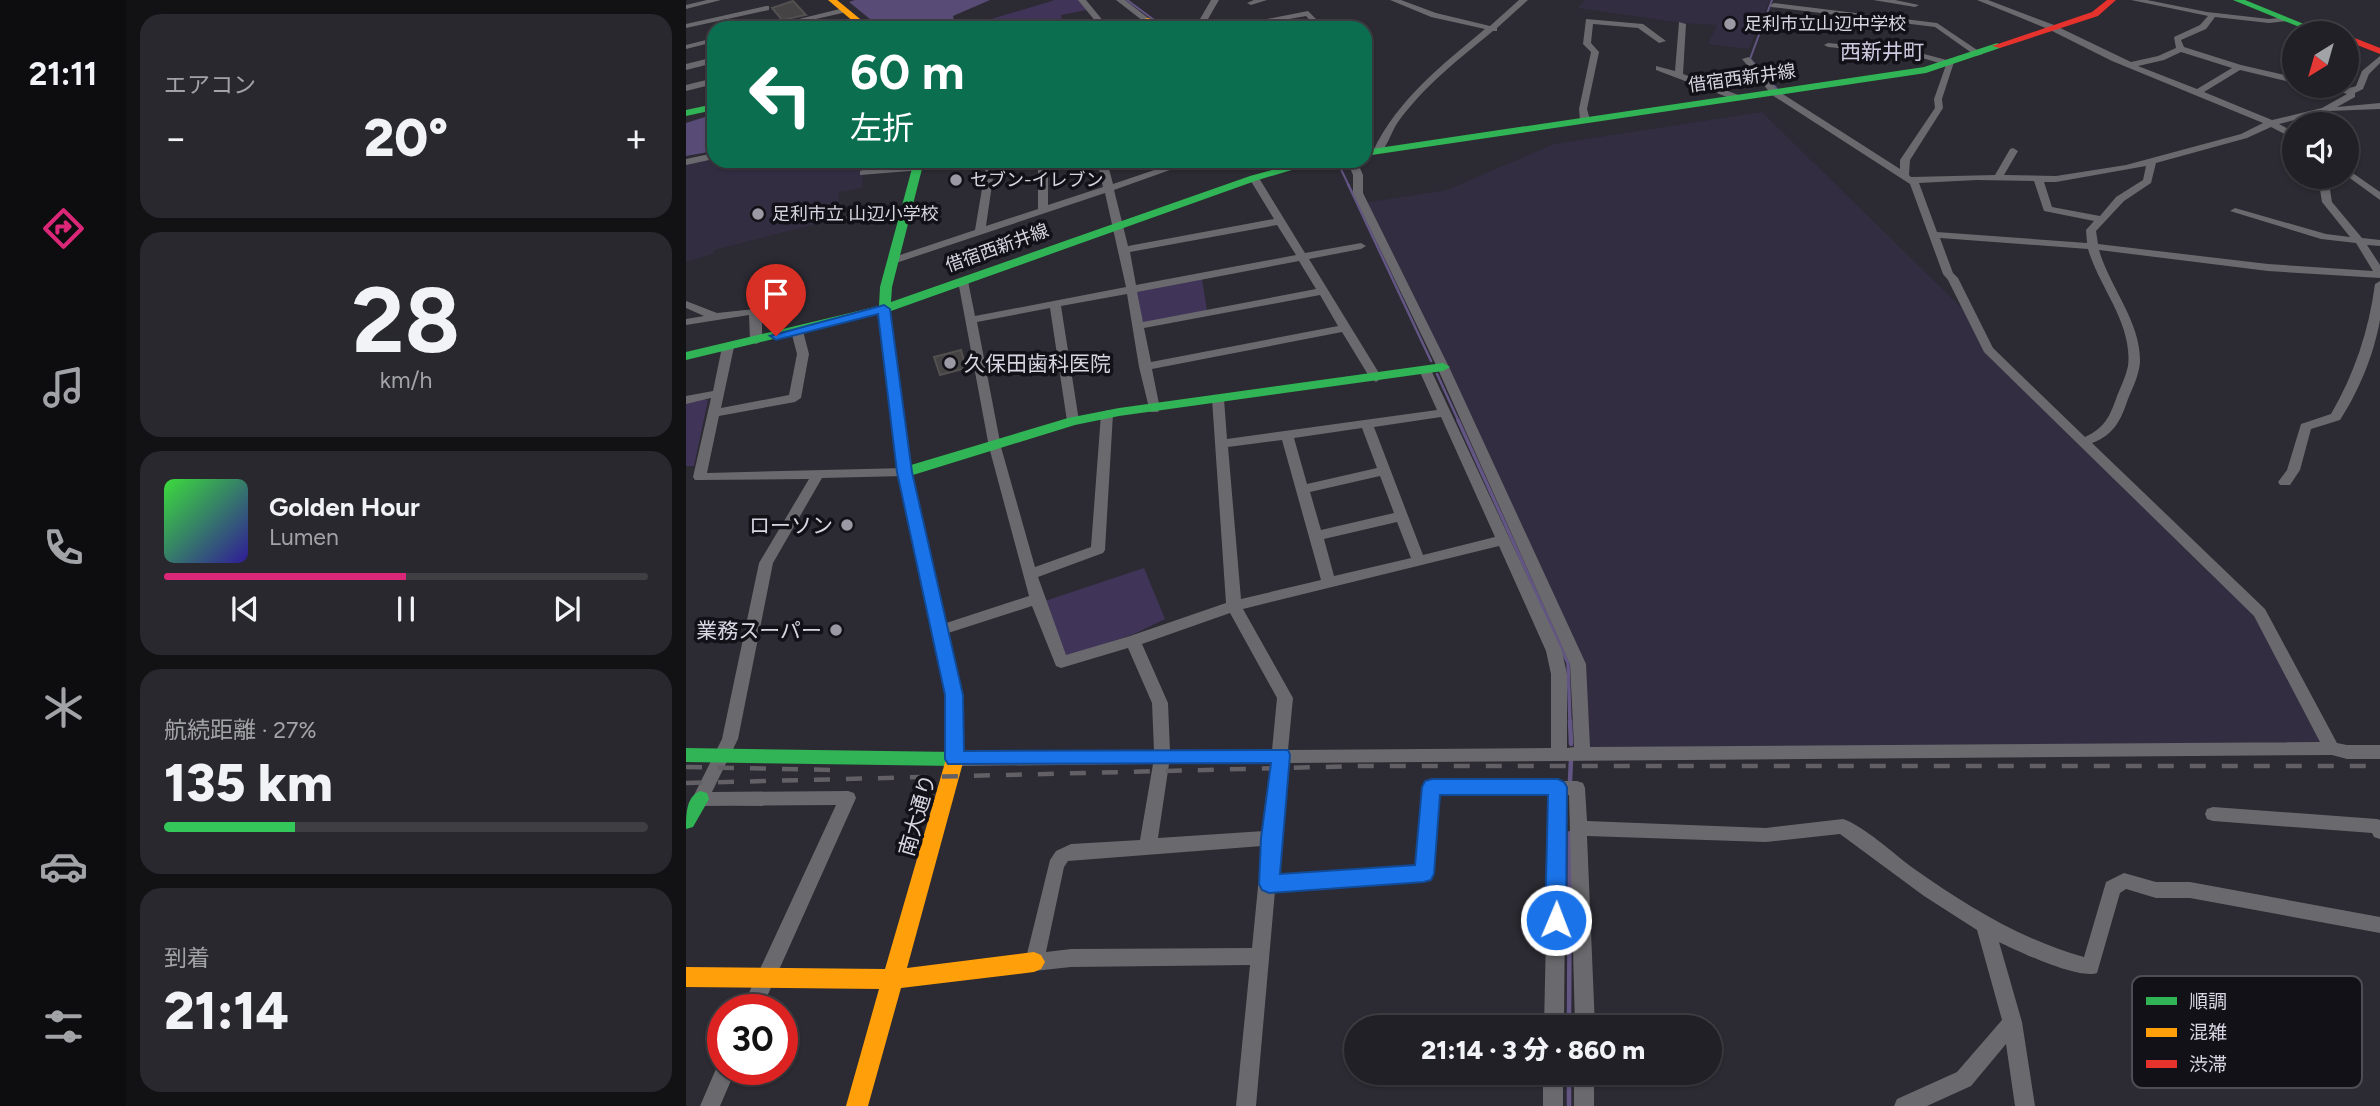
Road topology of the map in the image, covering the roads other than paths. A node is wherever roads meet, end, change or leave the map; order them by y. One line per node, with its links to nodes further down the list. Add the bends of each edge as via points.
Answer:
1 (717, 0): 21 (street)
2 (760, 0): 22 (street)
3 (1082, 0): 32 (street)
4 (1120, 0): 33 (street)
5 (1215, 0): 34 (street)
6 (1263, 0): 17 (street)
7 (1394, 0): 44 (street)
8 (1524, 0): 44 (street)
9 (1877, 0): 16 (street)
10 (1980, 0): 23 (street)
11 (2020, 0): 23 (street)
12 (2112, 0): 43 (main road, 借宿西新井線, via 2095,14)
13 (2135, 0): 24 (street)
14 (2237, 0): 26 (main road)
15 (2252, 0): 40 (main road)
16 (1916, 2): 38 (street)
17 (1251, 3)
18 (1791, 3): 20 (street); 38 (street)
19 (838, 5): 30 (street); 31 (main road)
20 (1774, 5)
21 (686, 7)
22 (766, 8): 28 (street); 29 (street)
23 (2006, 10): 43 (street)
24 (2214, 14): 26 (street); 51 (street, via 2203,27 2175,40)
25 (1283, 18): 35 (street); 36 (street); 37 (street, via 1311,13)
26 (2284, 19): 39 (main road)
27 (707, 21): 42 (street)
28 (708, 21)
29 (778, 21)
30 (796, 21)
31 (858, 21)
32 (1099, 21)
33 (1149, 21)
34 (1205, 21)
35 (1269, 21)
36 (1286, 21)
37 (1316, 21)
38 (1910, 21): 53 (street, via 1937,25)
39 (2289, 21)
40 (2305, 21)
41 (1682, 24): 62 (street)
42 (686, 26)
43 (2051, 27): 53 (main road, 借宿西新井線); 58 (street)
44 (1494, 29): 79 (street, via 1419,94)
45 (1662, 41): 75 (street, via 1640,26 1589,22 1587,44 1595,52 1583,109)
46 (707, 42): 49 (street)
47 (2359, 43): 52 (main road)
48 (1828, 45): 57 (street, via 1913,53)
49 (686, 47)
50 (2359, 48): 54 (main road)
51 (2180, 49): 58 (street); 60 (street)
52 (2380, 51)
53 (1979, 54): 57 (main road, 借宿西新井線)
54 (2380, 57): 66 (street)
55 (1746, 60): 67 (street)
56 (707, 62): 59 (street)
57 (1951, 64): 67 (main road, 借宿西新井線); 94 (street, via 1939,108 1905,160)
58 (2130, 65): 68 (street)
59 (686, 67)
60 (2239, 67): 63 (street); 68 (street)
61 (1659, 68): 62 (street)
62 (1679, 75): 69 (street)
63 (2282, 77)
64 (707, 83): 65 (street)
65 (686, 88)
66 (2359, 88)
67 (1775, 93): 69 (main road, 借宿西新井線); 94 (street)
68 (2197, 93): 76 (street)
69 (1738, 98): 75 (main road, 借宿西新井線)
70 (2347, 98): 73 (street)
71 (2380, 106): 73 (street)
72 (707, 108): 74 (main road)
73 (2325, 110): 76 (street)
74 (686, 113)
75 (1585, 120): 79 (main road, 借宿西新井線)
76 (2271, 123): 77 (street); 82 (street, via 2244,136)
77 (2282, 129)
78 (2013, 151): 93 (street)
79 (1372, 152)
80 (707, 158): 81 (street)
81 (686, 162)
82 (2151, 163): 95 (street); 104 (street, via 2148,181 2120,199)
83 (897, 168): 91 (street)
84 (917, 168): 100 (main road, 南大通り)
85 (992, 168): 107 (street)
86 (1043, 168): 101 (street)
87 (1104, 168): 97 (street)
88 (1166, 168): 97 (street)
89 (1289, 168): 92 (main road, 借宿西新井線)
90 (1355, 168): 134 (street, via 1358,193)
91 (863, 173)
92 (1254, 177): 105 (street); 106 (main road, 借宿西新井線)
93 (1997, 177): 94 (street); 95 (street)
94 (1907, 178): 108 (street)
95 (2038, 179): 104 (street, via 2048,209)
96 (2359, 181): 99 (street)
97 (1108, 189): 101 (street); 106 (street)
98 (2325, 189): 109 (street, via 2327,202)
99 (2380, 197)
100 (905, 210): 103 (street); 115 (main road, 南大通り)
101 (1044, 211): 107 (street)
102 (2235, 211): 109 (street)
103 (849, 218)
104 (2102, 220): 111 (street, via 2091,230)
105 (1280, 222): 113 (street); 114 (street)
106 (1118, 226): 113 (street); 117 (main road, 借宿西新井線)
107 (980, 232): 115 (street)
108 (1934, 235): 111 (street); 147 (street, via 1948,274 1988,350)
109 (2360, 242): 110 (street); 116 (street)
110 (2380, 243)
111 (2091, 244): 116 (street, via 2254,266); 147 (street, via 2095,264 2124,316 2134,362 2112,427)
112 (1361, 246): 114 (street)
113 (1124, 250): 119 (street)
114 (1303, 256): 119 (street); 120 (street)
115 (892, 261): 123 (main road, 南大通り)
116 (2380, 274)
117 (963, 281): 123 (main road, 借宿西新井線); 125 (street)
118 (2380, 284): 154 (street, via 2378,307 2353,390 2336,417 2305,427)
119 (1131, 289): 122 (street); 127 (street)
120 (1323, 291): 127 (street); 128 (street)
121 (686, 304): 124 (street)
122 (1055, 304): 125 (street); 144 (street)
123 (884, 309): 129 (main road, 借宿西新井線); 151 (main road, 南大通り)
124 (715, 316): 126 (street); 130 (street, via 755,312)
125 (971, 320): 149 (street)
126 (686, 322)
127 (1138, 326): 133 (street)
128 (1345, 328): 133 (street); 136 (street)
129 (797, 331): 130 (main road, 借宿西新井線); 141 (street, via 803,354 795,398)
130 (756, 341): 131 (main road, 借宿西新井線)
131 (728, 347): 132 (main road, 借宿西新井線); 137 (street)
132 (686, 356)
133 (1145, 367): 140 (street)
134 (1443, 367): 135 (main road); 169 (street, via 1578,664)
135 (1425, 370): 136 (main road); 142 (street)
136 (1376, 378): 138 (main road)
137 (719, 393): 139 (street); 141 (street)
138 (1217, 399): 140 (main road); 148 (street)
139 (686, 400)
140 (1154, 409): 143 (main road)
141 (713, 413): 153 (street)
142 (1446, 413): 145 (street); 158 (street)
143 (1107, 414): 144 (main road); 160 (street, via 1098,550)
144 (1073, 421): 149 (main road)
145 (1367, 424): 146 (street); 150 (street)
146 (1287, 436): 148 (street); 155 (street)
147 (2084, 442): 166 (street, via 2260,613)
148 (1221, 444): 163 (street)
149 (995, 447): 151 (main road); 160 (street)
150 (1385, 471): 155 (street); 156 (street)
151 (905, 472): 152 (street); 164 (main road, 南大通り)
152 (818, 474): 153 (street); 171 (street, via 766,564)
153 (693, 477)
154 (2286, 482)
155 (1303, 489): 157 (street)
156 (1402, 516): 157 (street); 159 (street)
157 (1317, 536): 161 (street)
158 (1503, 540): 159 (street); 168 (street, via 1554,651 1559,674)
159 (1418, 559): 161 (street)
160 (1030, 573): 162 (street)
161 (1329, 582): 163 (street)
162 (1037, 599): 164 (street); 165 (street, via 1060,662)
163 (1234, 606): 165 (street); 172 (street, via 1285,698)
164 (942, 630): 174 (main road, 南大通り, via 954,695)
165 (1133, 640): 173 (street, via 1160,703)
166 (2332, 748): 167 (street); 169 (street)
167 (2380, 751)
168 (1559, 752): 169 (street); 172 (street)
169 (1582, 753)
170 (686, 755): 171 (main road)
171 (723, 755): 174 (main road); 176 (street)
172 (1281, 755): 173 (street); 181 (street)
173 (1163, 757): 174 (street); 182 (street)
174 (955, 759): 190 (main road, 南大通り)
175 (1558, 787): 179 (street, via 1577,788); 183 (street, via 1432,787 1424,874); 192 (street)
176 (694, 803): 178 (main road); 189 (street, via 848,798)
177 (2213, 814): 180 (street, via 2377,826)
178 (686, 821)
179 (1579, 828): 185 (street, via 1766,835 1843,826); 193 (street)
180 (2380, 832)
181 (1271, 838): 182 (street); 183 (street)
182 (1148, 846): 187 (street, via 1062,856 1056,865)
183 (1269, 884): 186 (street)
184 (2380, 925): 185 (street, via 2124,881 2112,888 2090,967 2052,959)
185 (1986, 929): 194 (street)
186 (1262, 956): 187 (street); 200 (street)
187 (1034, 962): 190 (main road)
188 (686, 977): 189 (main road)
189 (765, 979): 190 (main road); 191 (street)
190 (894, 979): 199 (main road, 南大通り)
191 (758, 994)
192 (1554, 1015)
193 (1585, 1015)
194 (2012, 1022): 203 (street, via 1964,1079); 204 (street)
195 (719, 1085): 198 (street)
196 (1553, 1085): 201 (street)
197 (1584, 1085): 202 (street)
198 (710, 1106)
199 (857, 1106)
200 (1246, 1106)
201 (1553, 1106)
202 (1584, 1106)
203 (1905, 1106)
204 (2025, 1106)

